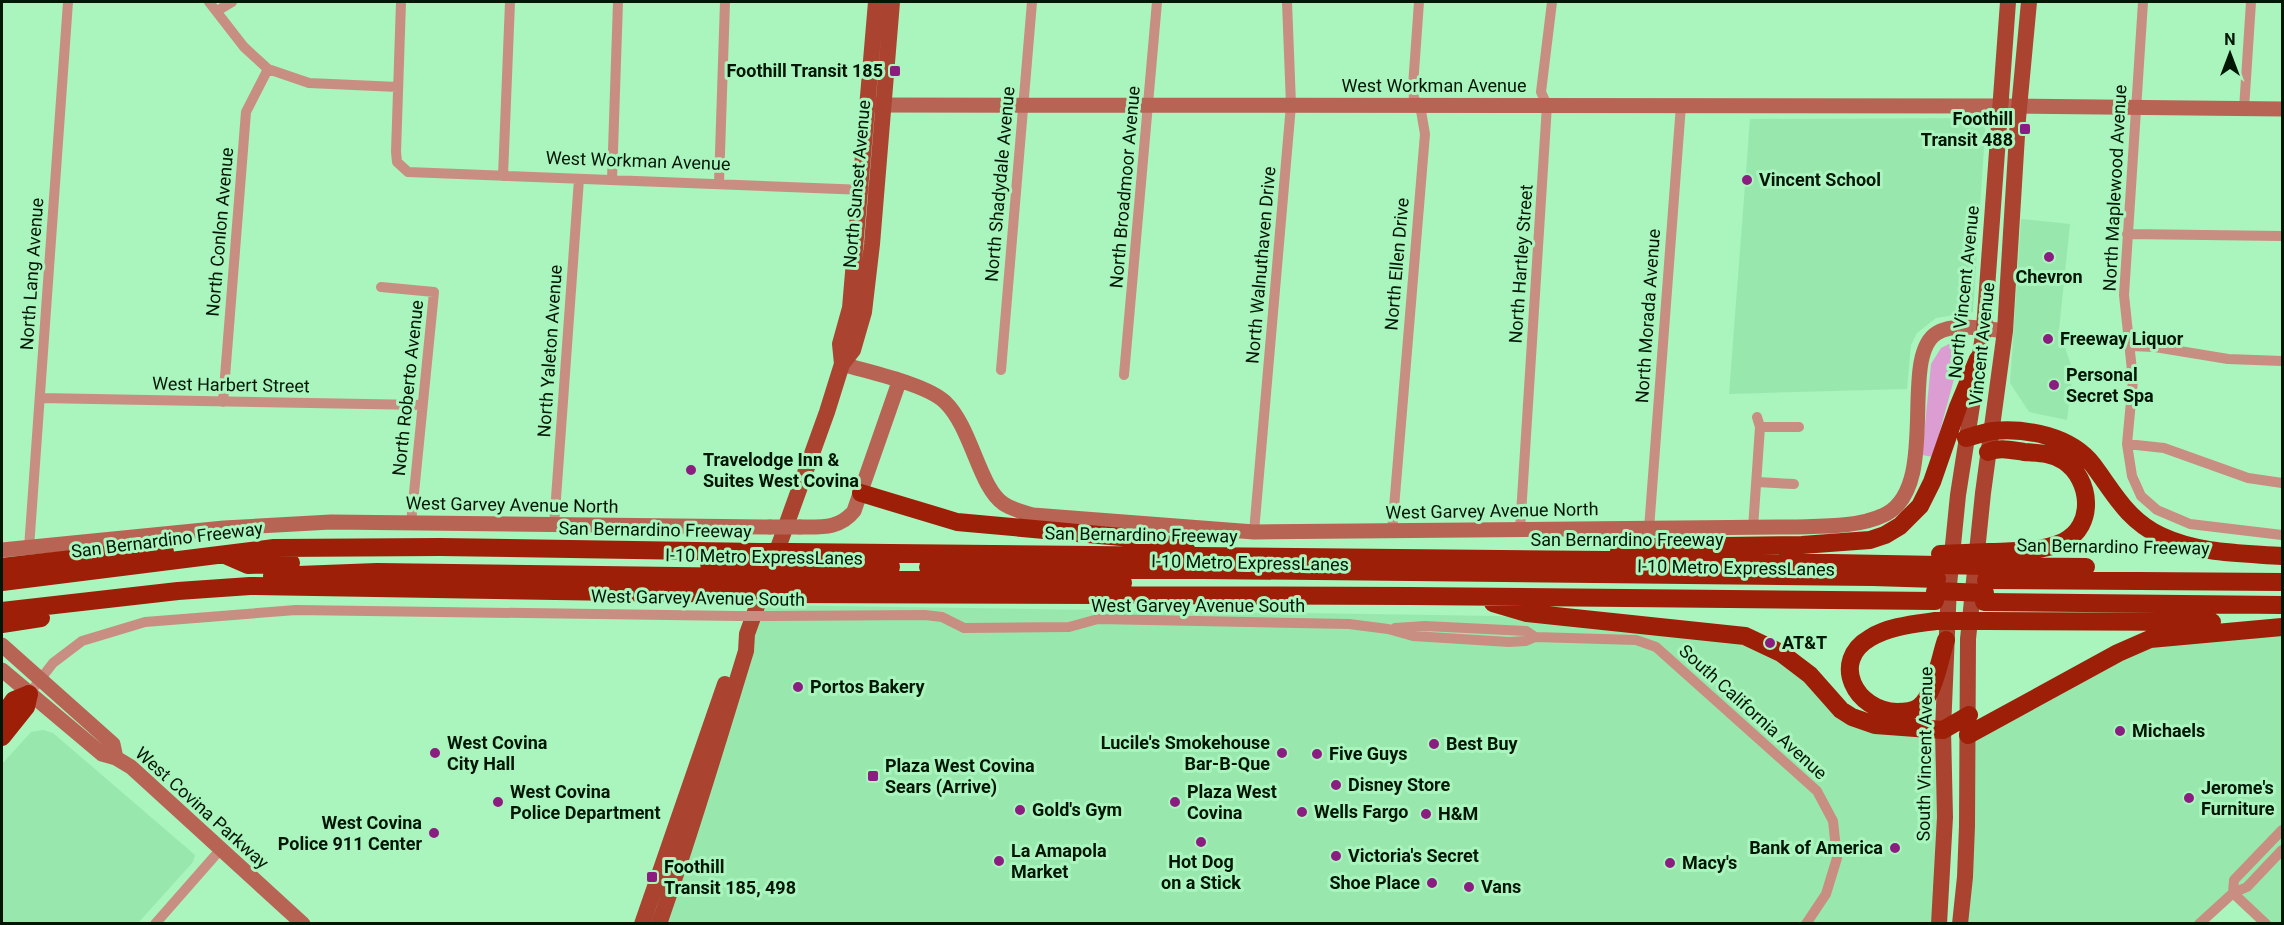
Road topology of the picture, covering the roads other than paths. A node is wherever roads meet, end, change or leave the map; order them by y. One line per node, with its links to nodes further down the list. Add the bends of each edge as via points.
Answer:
1 (68, 2): 51 (street, North Lang Avenue)
2 (209, 2): 19 (street)
3 (232, 2): 19 (street)
4 (401, 2): 21 (street)
5 (510, 2): 34 (street)
6 (618, 2): 36 (street)
7 (724, 2): 37 (street)
8 (876, 2): 22 (main road, North Sunset Avenue)
9 (892, 2): 22 (main road, North Sunset Avenue)
10 (1032, 2): 23 (street, North Shadydale Avenue)
11 (1158, 2): 24 (street, North Broadmoor Avenue)
12 (1287, 2): 25 (street, North Walnuthaven Drive)
13 (1419, 2): 26 (street, North Ellen Drive, via 1413,86 1414,99)
14 (1552, 2): 27 (street, North Hartley Street, via 1541,92)
15 (2008, 2): 29 (main road, North Vincent Avenue)
16 (2029, 2): 30 (main road)
17 (2143, 2): 31 (street, North Maplewood Avenue)
18 (2251, 2): 33 (street)
19 (217, 11): 20 (street, via 244,47)
20 (268, 69): 21 (street, via 309,83); 52 (street, North Conlon Avenue, via 246,112)
21 (398, 87): 34 (street, West Workman Avenue, via 396,152 400,166 408,172)
22 (875, 104): 23 (street, West Workman Avenue); 38 (main road, North Sunset Avenue)
23 (1024, 105): 24 (street, West Workman Avenue); 48 (street, North Shadydale Avenue)
24 (1149, 105): 25 (street, West Workman Avenue); 49 (street, North Broadmoor Avenue)
25 (1291, 105): 26 (street, West Workman Avenue); 68 (street, North Walnuthaven Drive)
26 (1420, 105): 27 (street, West Workman Avenue); 69 (street, North Ellen Drive, via 1425,134)
27 (1547, 105): 28 (street, West Workman Avenue); 67 (street, North Hartley Street)
28 (1681, 105): 29 (street, West Workman Avenue); 65 (street, North Morada Avenue)
29 (2001, 106): 30 (street, West Workman Avenue); 42 (main road, North Vincent Avenue)
30 (2019, 106): 31 (street, West Workman Avenue); 43 (main road, Vincent Avenue)
31 (2136, 108): 33 (street, West Workman Avenue); 39 (street, North Maplewood Avenue)
32 (2283, 109): 33 (street, West Workman Avenue)
33 (2244, 110)
34 (503, 176): 35 (street, West Workman Avenue)
35 (579, 179): 36 (street, West Workman Avenue); 64 (street, North Yaleton Avenue)
36 (612, 180): 37 (street, West Workman Avenue)
37 (719, 183): 38 (street, West Workman Avenue)
38 (868, 190): 47 (main road, North Sunset Avenue, via 864,312 853,350)
39 (2127, 234): 40 (street); 44 (street, North Maplewood Avenue, via 2124,295)
40 (2283, 236)
41 (381, 287): 53 (street, North Roberto Avenue, via 434,292)
42 (1983, 329): 43 (street, West Garvey Avenue North); 45 (main road, North Vincent Avenue); 66 (street, West Garvey Avenue North, via 1951,328 1938,332 1923,350 1914,469 1909,488 1887,513 1844,524)
43 (2005, 331): 55 (main road, Vincent Avenue)
44 (2130, 346): 46 (street, via 2228,359); 57 (street, North Maplewood Avenue, via 2133,380)
45 (1978, 359): 56 (main road, North Vincent Avenue); 76 (highway, via 1920,506 1885,535 1870,540 1802,545 1653,547)
46 (2283, 361)
47 (842, 364): 50 (street, West Garvey Avenue North); 79 (main road, North Sunset Avenue)
48 (1001, 370)
49 (1124, 375)
50 (899, 382): 62 (street, West Garvey Avenue North); 68 (street, West Garvey Avenue North, via 944,401 971,442 989,488 1002,503 1014,509 1034,515)
51 (40, 398): 52 (street, West Harbert Street); 71 (street, North Lang Avenue)
52 (223, 402): 53 (street, West Harbert Street)
53 (422, 405): 63 (street, North Roberto Avenue)
54 (1799, 427): 59 (street, via 1759,422)
55 (1992, 431): 56 (highway); 58 (main road, Vincent Avenue); 74 (highway, via 2027,432 2060,440 2079,450 2127,512 2160,536 2198,549)
56 (1966, 438): 80 (main road, North Vincent Avenue)
57 (2127, 444): 60 (street, via 2164,448 2248,478); 70 (street, North Maplewood Avenue, via 2132,476 2141,496 2157,510 2190,524)
58 (1988, 452): 81 (main road, Vincent Avenue); 81 (highway, via 1998,448 2054,455 2076,472 2086,498 2083,523 2066,541 2035,550)
59 (1757, 482): 61 (street); 66 (street)
60 (2283, 483)
61 (1794, 484)
62 (861, 493): 64 (street, West Garvey Avenue North, bridge, via 854,511 840,523 823,527); 75 (highway, via 957,522 1154,540)
63 (411, 523): 64 (street, West Garvey Avenue North); 71 (street, West Garvey Avenue North, via 332,522 224,528)
64 (554, 525)
65 (1649, 528): 66 (street, West Garvey Avenue North); 67 (street, West Garvey Avenue North)
66 (1754, 528)
67 (1521, 530): 69 (street, West Garvey Avenue North)
68 (1254, 532): 69 (street, West Garvey Avenue North)
69 (1392, 532)
70 (2283, 535)
71 (29, 548): 72 (street, West Garvey Avenue North)
72 (2, 550)
73 (199, 556): 77 (highway, via 151,550); 79 (highway, San Bernardino Freeway, via 274,548 440,547); 82 (highway, San Bernardino Freeway)
74 (2283, 556)
75 (1203, 557): 76 (highway, San Bernardino Freeway); 79 (highway, San Bernardino Freeway)
76 (1533, 560): 80 (highway, San Bernardino Freeway, via 1803,562 1839,553)
77 (2, 567)
78 (2283, 570): 81 (highway, San Bernardino Freeway)
79 (767, 573): 80 (highway, I-10 Metro ExpressLanes); 85 (highway, San Bernardino Freeway); 87 (highway, San Bernardino Freeway, via 250,586 178,591 92,611); 89 (main road, North Sunset Avenue)
80 (1939, 579): 81 (highway, bridge); 81 (highway, San Bernardino Freeway); 85 (highway, San Bernardino Freeway); 91 (main road, South Vincent Avenue)
81 (1984, 580): 83 (highway); 84 (highway); 86 (highway, San Bernardino Freeway); 95 (main road, via 1968,639)
82 (2, 582)
83 (2283, 582)
84 (2283, 596)
85 (1474, 597): 97 (highway, via 1527,613 1745,636 1770,646 1795,663 1852,717 1889,727)
86 (2283, 605)
87 (4, 620)
88 (2283, 625): 91 (highway, bridge, via 1936,621 1892,630 1860,645 1851,664 1853,687 1860,697 1880,710 1915,709 1927,699); 98 (highway, via 2150,639 2118,652)
89 (747, 634): 106 (main road, via 737,648); 107 (main road, via 746,651)
90 (1636, 640): 94 (street, West Garvey Avenue South, bridge, via 1349,624 1100,619 1069,627 964,628 942,617 925,615 296,610 145,622 82,641 53,663); 108 (street, South California Avenue, via 1659,650 1817,791 1833,821 1837,858 1826,894)
91 (1946, 640): 97 (main road, South Vincent Avenue)
92 (2, 645): 94 (street)
93 (2, 670): 94 (street)
94 (34, 687): 96 (highway, via 14,700); 99 (highway, via 26,707); 101 (street, West Covina Parkway, via 102,754 131,767)
95 (1969, 715): 97 (highway); 98 (main road)
96 (2, 717)
97 (1943, 730): 109 (main road, South Vincent Avenue, via 1945,817)
98 (1968, 735): 110 (main road, via 1965,877)
99 (2, 737)
100 (2283, 830): 103 (street, via 2234,880)
101 (220, 850): 104 (street); 105 (street, West Covina Parkway)
102 (2283, 850): 103 (street, via 2247,887)
103 (2233, 893): 111 (street); 112 (street)
104 (155, 924)
105 (303, 924)
106 (642, 924)
107 (658, 924)
108 (1806, 924)
109 (1939, 924)
110 (1960, 924)
111 (2199, 924)
112 (2266, 924)

